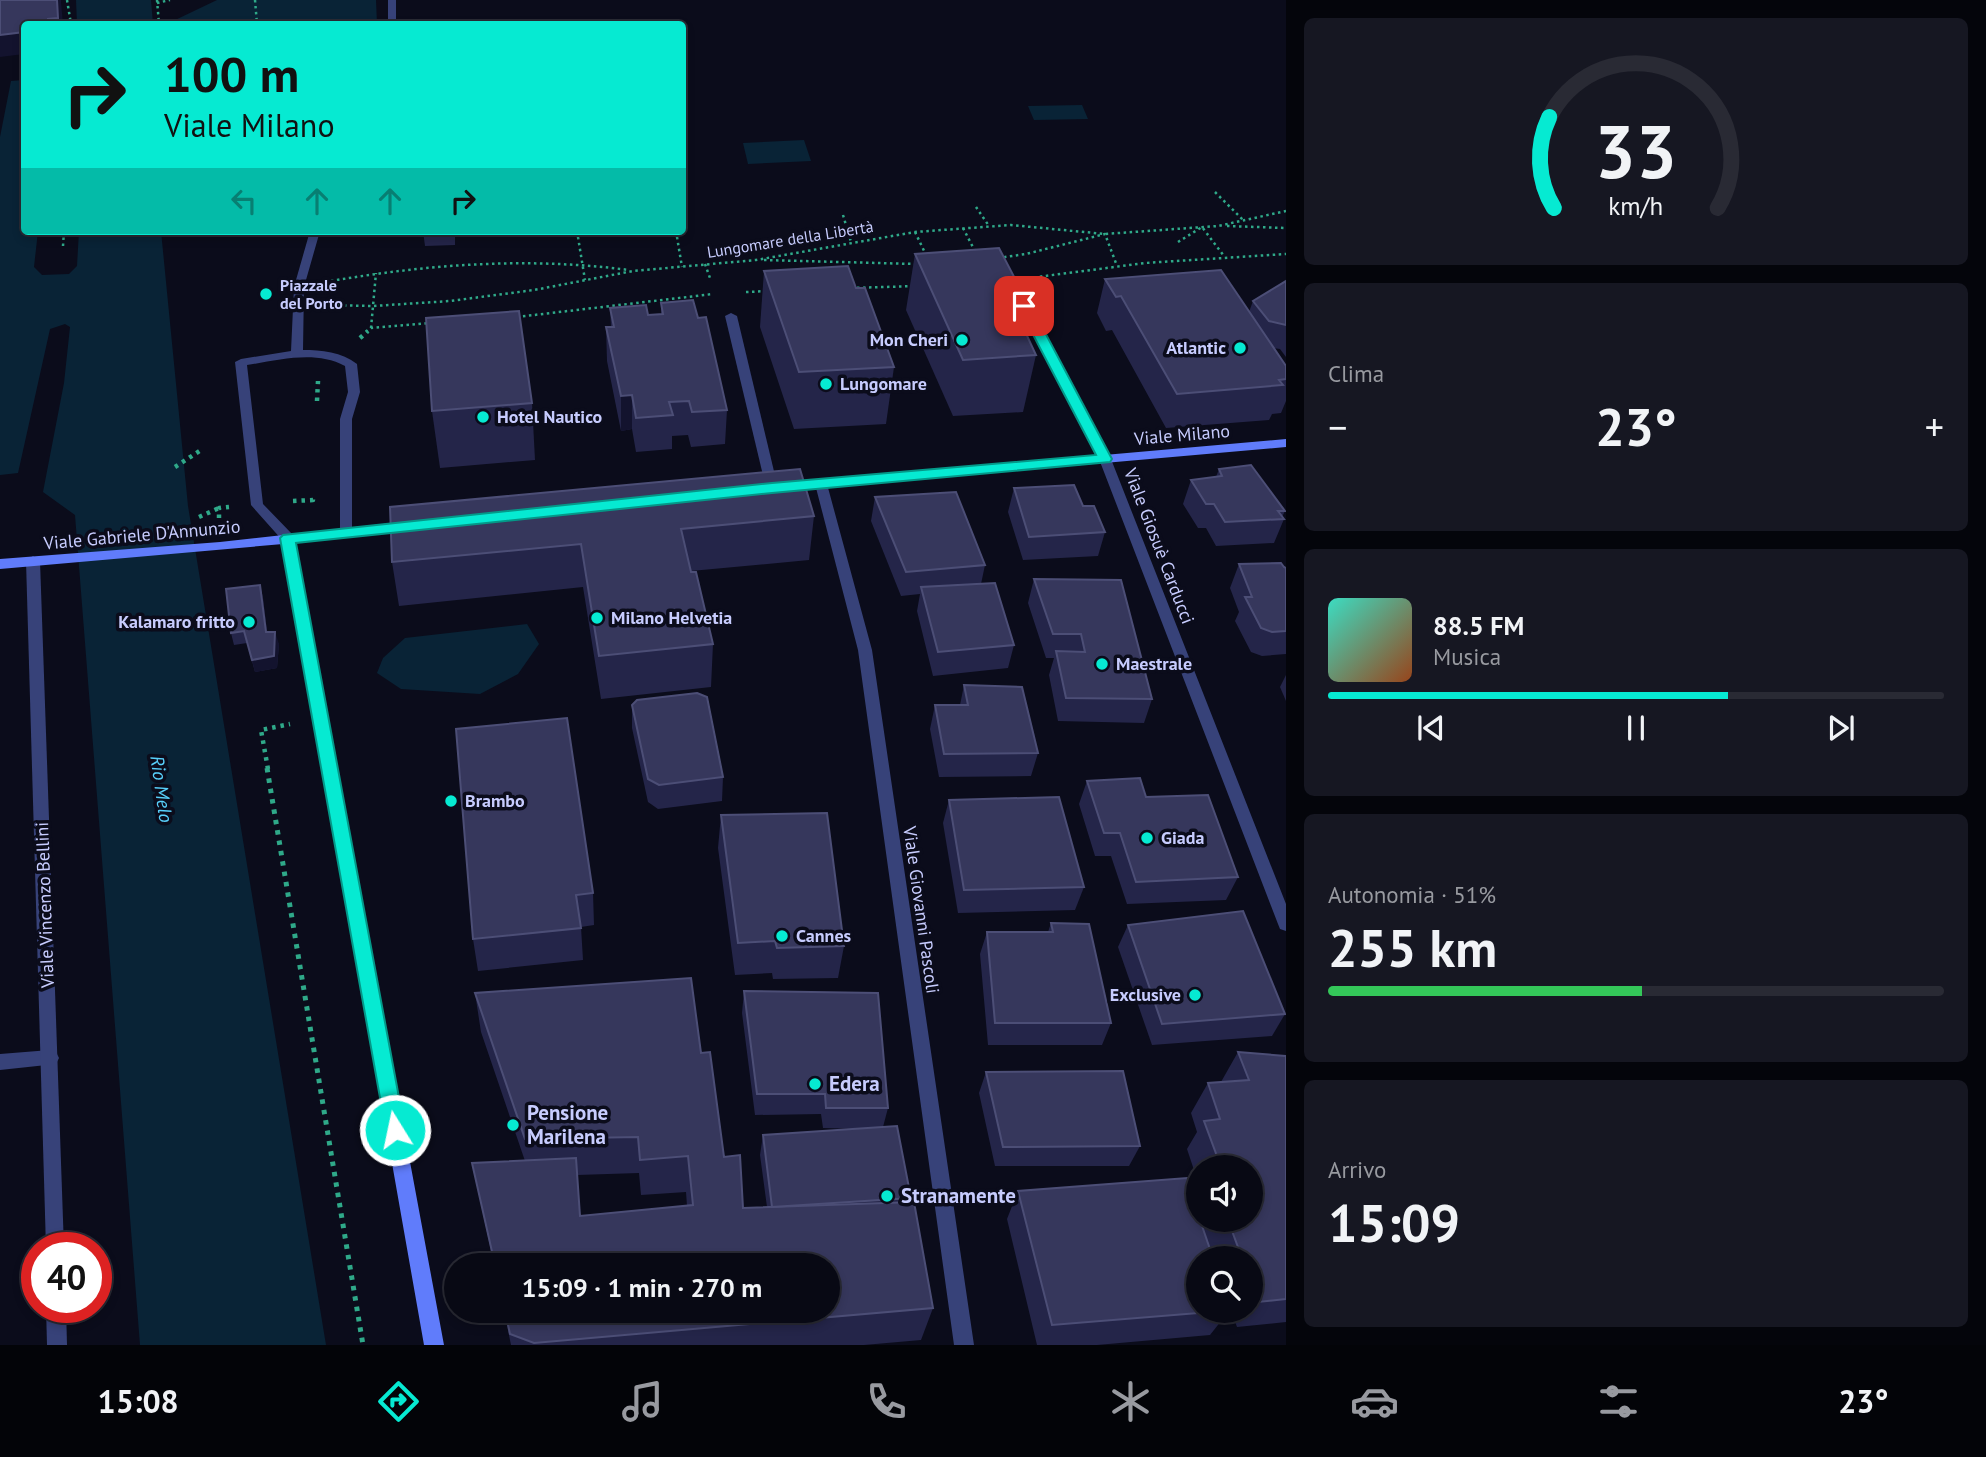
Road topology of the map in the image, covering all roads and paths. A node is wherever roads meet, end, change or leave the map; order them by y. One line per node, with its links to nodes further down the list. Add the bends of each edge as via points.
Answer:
1 (67, 0): 6 (path)
2 (170, 0): 5 (path)
3 (255, 0): 8 (path)
4 (392, 0): 9 (street)
5 (157, 2): 7 (path)
6 (70, 21)
7 (159, 21)
8 (257, 21)
9 (392, 21)
10 (1216, 192): 14 (path)
11 (976, 207): 15 (path)
12 (1286, 211): 14 (path, Lungomare della Libertà)
13 (843, 215): 26 (path)
14 (1244, 221): 16 (path, Lungomare della Libertà)
15 (990, 226): 18 (path, Lungomare della Libertà); 21 (path, Lungomare della Libertà)
16 (1218, 226): 17 (path, Lungomare della Libertà); 19 (path)
17 (1202, 227): 21 (path, Lungomare della Libertà); 27 (path); 30 (path)
18 (963, 228): 20 (path, Lungomare della Libertà); 33 (path)
19 (1286, 228)
20 (915, 232): 26 (path, Lungomare della Libertà); 37 (path)
21 (1105, 234): 31 (path); 39 (path)
22 (64, 235): 28 (path)
23 (314, 235): 46 (street)
24 (578, 235): 34 (path)
25 (678, 235): 38 (path)
26 (851, 242): 32 (path, Lungomare della Libertà)
27 (1178, 242)
28 (63, 246)
29 (1286, 254): 30 (path)
30 (1224, 256): 39 (path)
31 (991, 258)
32 (756, 260): 35 (path, Lungomare della Libertà); 36 (path)
33 (979, 260)
34 (582, 262): 40 (path); 41 (path, via 515,261); 43 (path)
35 (705, 264): 38 (path, Lungomare della Libertà); 42 (path)
36 (919, 264)
37 (931, 264)
38 (682, 267): 40 (path, Lungomare della Libertà)
39 (1117, 267): 44 (path)
40 (633, 271): 43 (path, Lungomare della Libertà)
41 (376, 273): 46 (path); 52 (path)
42 (710, 278)
43 (585, 280): 52 (path, Lungomare della Libertà, via 450,301)
44 (1011, 280)
45 (922, 286): 47 (path)
46 (299, 287): 51 (street)
47 (839, 288)
48 (778, 290): 49 (path)
49 (741, 292)
50 (717, 293): 55 (path)
51 (299, 304): 52 (path, Lungomare della Libertà); 58 (street)
52 (373, 306): 57 (path)
53 (1024, 306): 63 (street, Viale Giosuè Carducci)
54 (731, 316): 65 (street, Viale Milano, via 765,489)
55 (504, 318)
56 (438, 323): 57 (path)
57 (371, 328): 59 (path)
58 (297, 355): 59 (street); 67 (street, via 241,362)
59 (339, 355): 60 (path, via 318,378); 71 (street, via 351,364 354,392 346,419)
60 (317, 405)
61 (1286, 443): 63 (street, Viale Milano)
62 (201, 450): 64 (path)
63 (1105, 459): 65 (street, Viale Milano); 77 (street, Viale Giosuè Carducci)
64 (175, 467)
65 (821, 484): 85 (street, Viale Giovanni Pascoli, via 865,650)
66 (314, 486): 67 (path, via 313,500)
67 (257, 505): 68 (path); 72 (street)
68 (219, 508): 69 (path); 73 (path)
69 (193, 520)
70 (428, 523): 71 (street)
71 (346, 532): 72 (street)
72 (288, 538): 73 (street, Viale Gabriele D'Annunzio); 84 (street)
73 (220, 546): 74 (street, Viale Gabriele D'Annunzio)
74 (33, 562): 75 (street, Viale Gabriele D'Annunzio); 78 (street, Viale Vincenzo Bellini)
75 (0, 564)
76 (291, 724): 83 (path, via 261,730)
77 (1286, 924)
78 (50, 1058): 79 (street); 80 (street, Viale Vincenzo Bellini)
79 (0, 1062)
80 (55, 1232)
81 (56, 1323): 82 (street)
82 (57, 1345)
83 (363, 1345)
84 (434, 1345)
85 (964, 1345)

